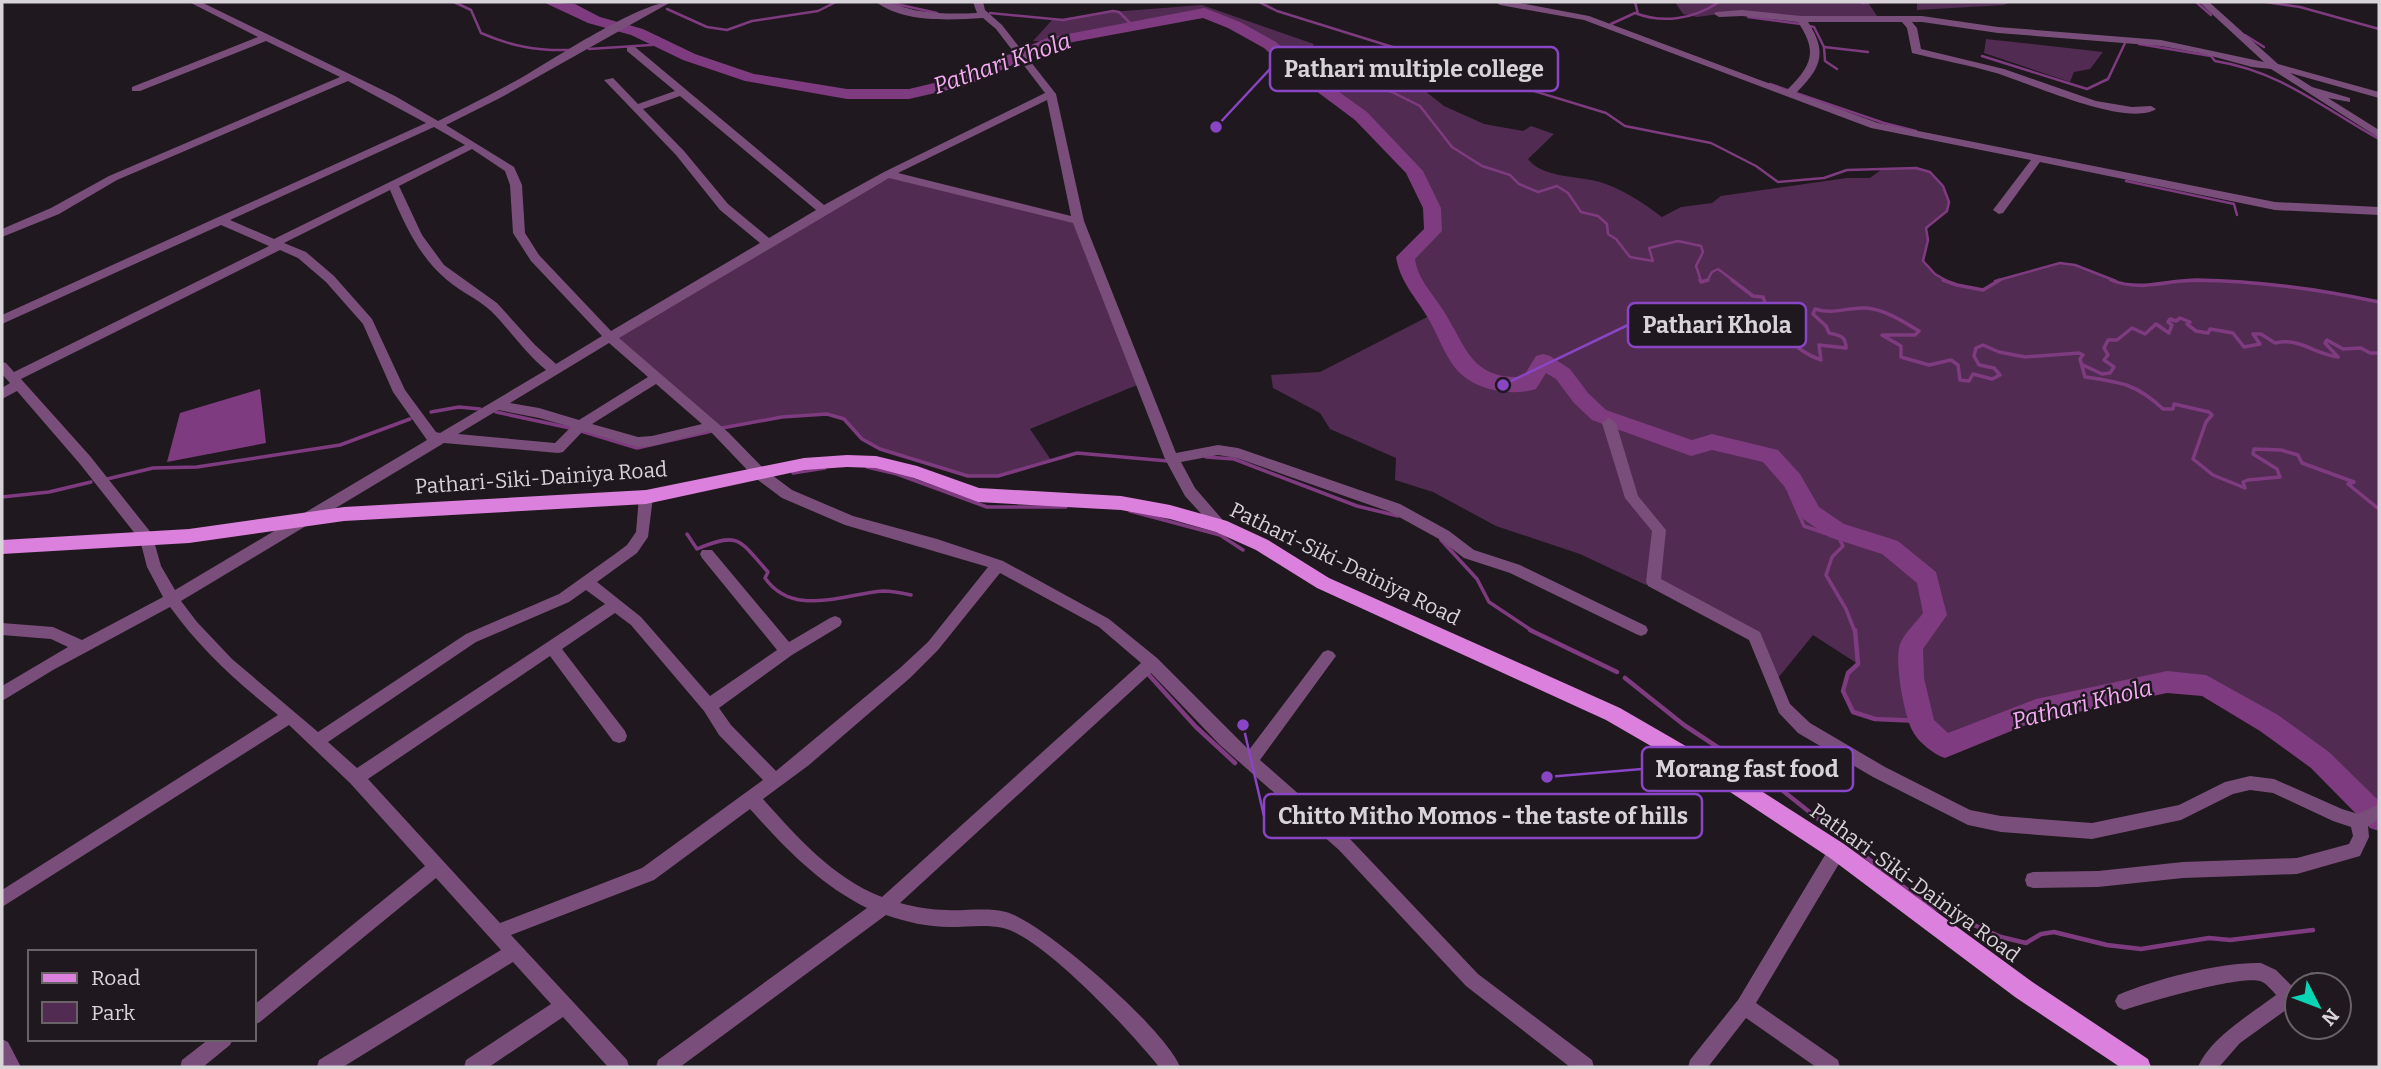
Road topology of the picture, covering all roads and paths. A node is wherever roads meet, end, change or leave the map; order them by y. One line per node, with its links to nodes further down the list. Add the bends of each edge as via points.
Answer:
1 (194, 2): 11 (street)
2 (666, 2): 27 (street, via 505,93)
3 (881, 2): 8 (street, via 919,15)
4 (978, 2): 8 (street)
5 (1500, 2): 21 (street, via 1586,18)
6 (2204, 2): 13 (street)
7 (1719, 14): 9 (street)
8 (985, 15): 20 (street)
9 (1801, 19): 10 (street); 21 (street, via 1816,40 1815,65)
10 (1905, 19): 13 (street, via 2161,43); 25 (street, via 1912,28 1916,51 2001,72 2101,106)
11 (267, 37): 14 (street); 18 (street)
12 (631, 49): 19 (street)
13 (2275, 66): 16 (street); 17 (street)
14 (348, 77): 27 (street); 38 (street, via 113,178 55,211)
15 (609, 80): 24 (street)
16 (2351, 87): 22 (street); 23 (street)
17 (2304, 88): 23 (street); 26 (street)
18 (136, 89)
19 (681, 92): 24 (street); 34 (street)
20 (1051, 94): 31 (street); 36 (street)
21 (1789, 94): 30 (street, via 1875,126)
22 (2379, 95)
23 (2346, 100): 26 (street)
24 (636, 108): 39 (street, via 724,207)
25 (2151, 109)
26 (2342, 113): 28 (street)
27 (436, 124): 29 (street); 37 (street)
28 (2379, 135)
29 (473, 145): 32 (street); 42 (street, via 510,169 516,185 519,233 525,244)
30 (2038, 158): 33 (street); 35 (street, via 2275,206)
31 (888, 174): 34 (street); 36 (street)
32 (394, 186): 40 (street); 43 (street, via 431,259 498,311 526,346)
33 (1999, 210)
34 (824, 211): 39 (street)
35 (2379, 211)
36 (1078, 220): 52 (street)
37 (222, 221): 40 (street); 41 (street)
38 (2, 233)
39 (768, 243): 42 (street)
40 (277, 244): 44 (street); 51 (street, via 318,267 360,312 399,393 427,434)
41 (2, 320)
42 (610, 337): 43 (street); 45 (street)
43 (554, 369): 47 (street)
44 (10, 376): 46 (street); 57 (street)
45 (657, 377): 48 (street); 50 (street)
46 (2, 394)
47 (495, 405): 48 (street); 51 (street)
48 (582, 424): 50 (street, via 638,442); 51 (street, via 558,448)
49 (1609, 424): 81 (street, via 1632,498 1659,530 1653,582 1755,636 1784,708 1804,727 1922,795 1968,817 2001,824 2092,831 2181,811 2250,783 2286,790 2339,816)
50 (719, 431): 53 (street)
51 (440, 439): 55 (street)
52 (1172, 458): 56 (street, via 1190,492); 66 (street, via 1218,450 1238,453 1395,508 1469,554 1515,569)
53 (759, 473): 54 (main road, Pathari-Siki-Dainiya Road); 56 (main road, Pathari-Siki-Dainiya Road, via 836,461 876,462 978,495 1121,503); 60 (street, via 815,508)
54 (646, 497): 55 (main road, Pathari-Siki-Dainiya Road); 61 (street, via 638,542)
55 (304, 520): 57 (main road, Pathari-Siki-Dainiya Road); 62 (street)
56 (1221, 526): 82 (main road, Pathari-Siki-Dainiya Road, via 1323,583 1613,714)
57 (147, 538): 58 (main road, Pathari-Siki-Dainiya Road); 62 (street, via 154,567)
58 (2, 547)
59 (707, 554): 69 (street)
60 (998, 565): 71 (street, via 1104,623); 79 (street, via 933,646)
61 (587, 582): 63 (street); 76 (street, via 539,610 471,638)
62 (172, 599): 67 (street); 74 (street, via 227,664)
63 (617, 604): 68 (street); 73 (street)
64 (835, 622): 69 (street)
65 (2, 629): 67 (street, via 53,633)
66 (1641, 630)
67 (83, 647): 72 (street)
68 (552, 647): 75 (street); 78 (street)
69 (787, 652): 73 (street)
70 (1328, 656): 77 (street)
71 (1152, 663): 77 (street); 86 (street)
72 (2, 694)
73 (709, 706): 79 (street, via 725,730)
74 (290, 716): 76 (street); 85 (street)
75 (619, 736)
76 (317, 741): 78 (street)
77 (1250, 761): 104 (street, via 1345,845 1472,980)
78 (356, 778): 83 (street)
79 (775, 781): 80 (street)
80 (751, 798): 86 (street, via 814,867); 87 (street, via 648,874)
81 (2368, 817): 84 (street, via 2354,850 2297,866)
82 (1837, 851): 93 (street); 107 (main road, Pathari-Siki-Dainiya Road, via 2023,989)
83 (438, 866): 87 (street); 94 (street)
84 (2033, 880)
85 (2, 899)
86 (883, 907): 102 (street); 103 (street, via 934,918 1006,920 1022,927 1097,988)
87 (498, 932): 88 (street)
88 (515, 951): 92 (street); 99 (street)
89 (2283, 982): 90 (street, via 2261,972 2239,973)
90 (2124, 1000)
91 (2283, 1001): 108 (street, via 2234,1037)
92 (565, 1005): 100 (street); 101 (street)
93 (1744, 1006): 105 (street); 106 (street)
94 (256, 1014)
95 (222, 1041): 98 (street)
96 (2, 1048): 97 (street)
97 (12, 1067)
98 (189, 1067)
99 (326, 1067)
100 (473, 1067)
101 (620, 1067)
102 (664, 1067)
103 (1171, 1067)
104 (1585, 1067)
105 (1697, 1067)
106 (1831, 1067)
107 (2140, 1067)
108 (2207, 1067)

